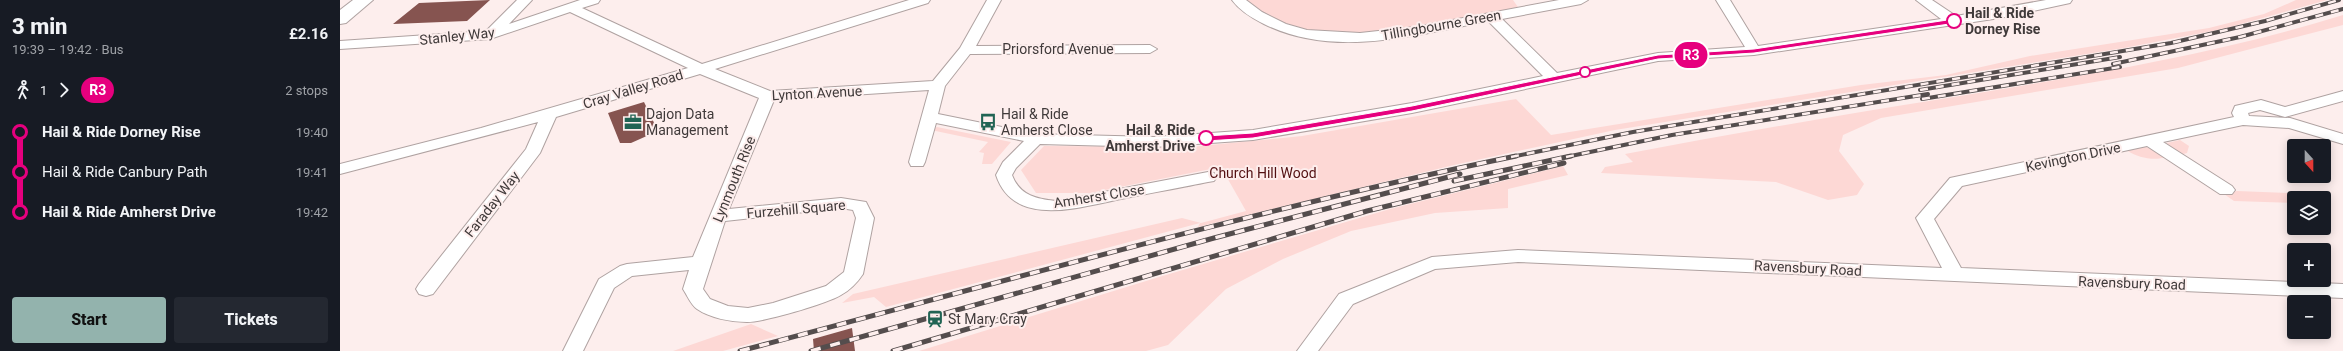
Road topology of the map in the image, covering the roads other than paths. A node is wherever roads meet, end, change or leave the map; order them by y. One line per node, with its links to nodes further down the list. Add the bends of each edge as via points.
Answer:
1 (364, 0): 13 (main road)
2 (525, 0): 16 (street)
3 (593, 0): 12 (street, Stanley Way)
4 (923, 0): 21 (street, Cray Valley Road)
5 (994, 0): 19 (street)
6 (1239, 0): 14 (street, Tillingbourne Green, via 1267,21 1302,32 1339,37 1387,36)
7 (1580, 0): 11 (street, Tillingbourne Green)
8 (1723, 0): 20 (street)
9 (1923, 0): 15 (street)
10 (2065, 0): 15 (street)
11 (1523, 5): 14 (street, Tillingbourne Green)
12 (571, 8): 16 (street, Stanley Way); 21 (street, Lynton Avenue)
13 (341, 17)
14 (1492, 17): 22 (street)
15 (1954, 21): 20 (street)
16 (490, 36): 17 (street, Stanley Way)
17 (340, 45)
18 (1150, 49): 19 (street, Priorsford Avenue)
19 (966, 50): 23 (street)
20 (1754, 51): 22 (street, via 1658,57)
21 (701, 68): 24 (street, Lynton Avenue); 26 (street, Cray Valley Road)
22 (1553, 78): 29 (street, via 1412,108 1253,135 1154,142)
23 (938, 85): 24 (street, Lynton Avenue); 27 (street)
24 (768, 96): 36 (street, Lynmouth Rise)
25 (2343, 96): 28 (street)
26 (549, 114): 33 (street, Cray Valley Road, via 410,153); 39 (street, Faraday Way, via 534,150)
27 (929, 117): 29 (street); 32 (street)
28 (2288, 118): 30 (street); 31 (street, Kevington Drive, via 2261,105 2241,109 2243,120)
29 (1036, 139): 34 (street, Amherst Close, via 1009,166 1004,175 1006,185 1021,199 1034,204 1057,206)
30 (2343, 139)
31 (2150, 140): 35 (street); 38 (street, Kevington Drive, via 1956,182 1925,218)
32 (917, 162)
33 (340, 169)
34 (1208, 177)
35 (2226, 190)
36 (718, 216): 37 (street, Lynmouth Rise); 37 (street, Furzehill Square, via 841,203 860,206 865,218 853,274 845,283 833,291 775,310 748,315 726,313 703,304 693,289)
37 (700, 263): 41 (street, via 626,270 606,284)
38 (1956, 276): 40 (street, Ravensbury Road); 42 (street, Ravensbury Road, via 1766,265 1518,256 1432,263 1346,299)
39 (426, 289)
40 (2343, 292)
41 (573, 351)
42 (1307, 351)

